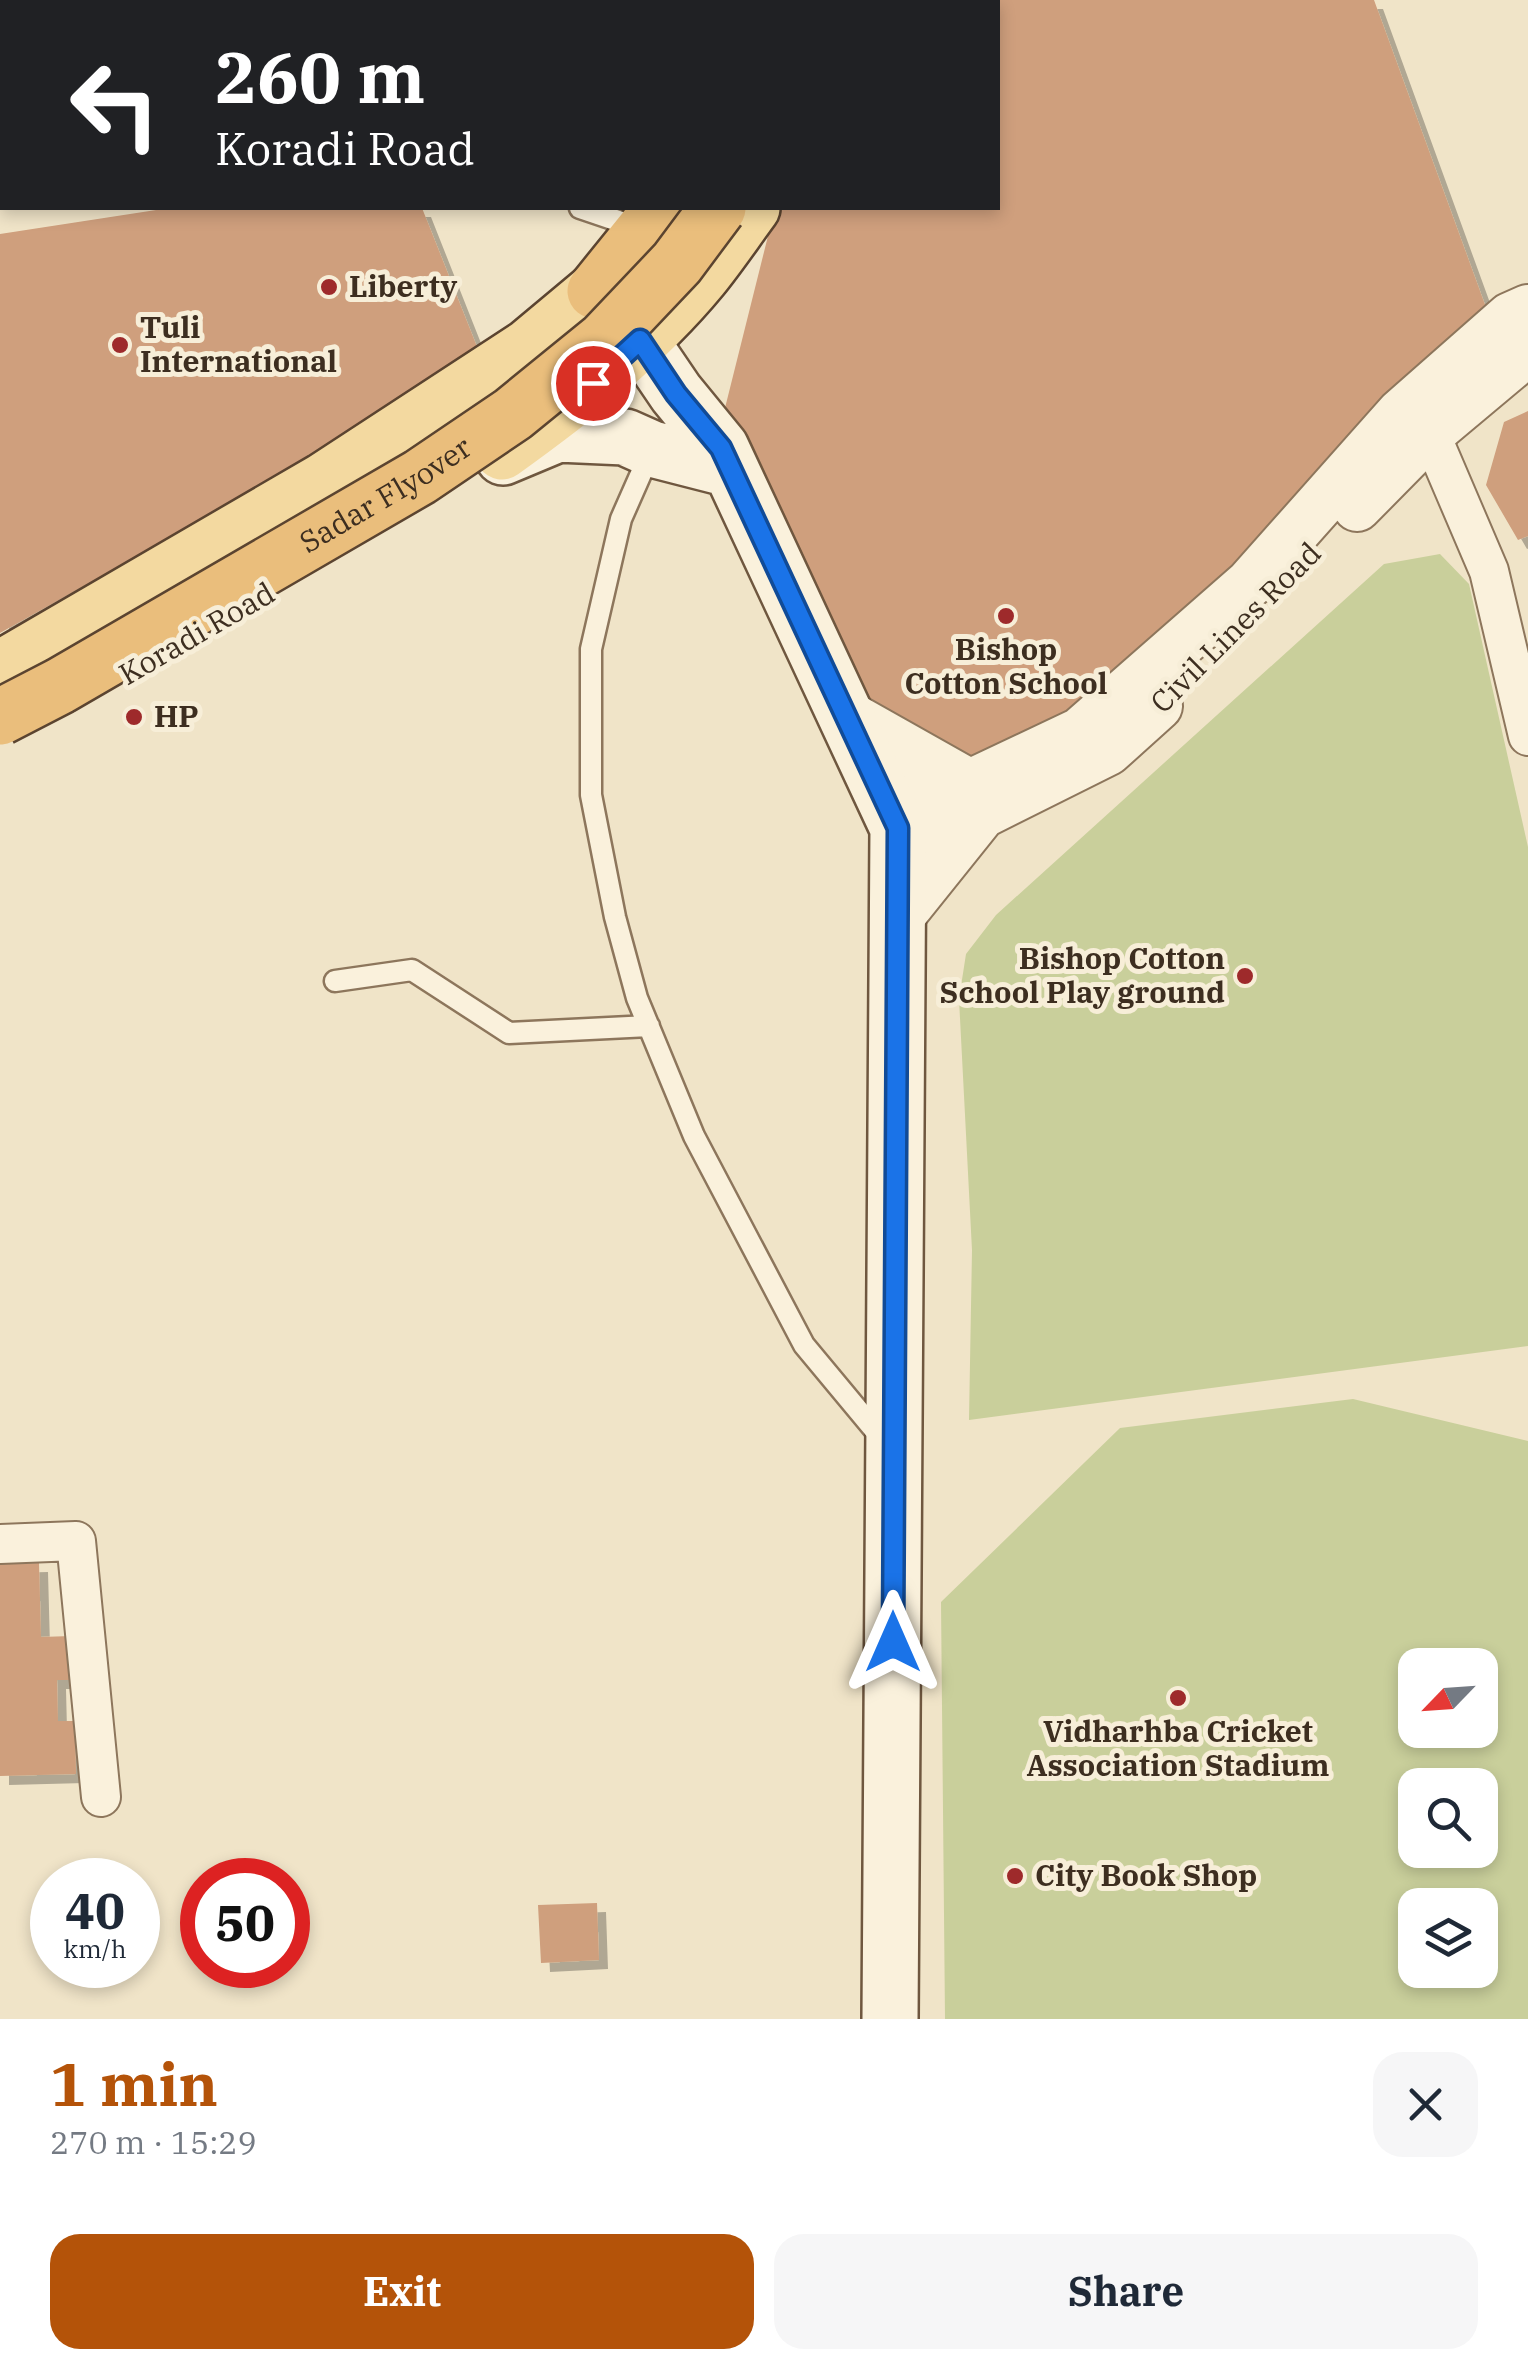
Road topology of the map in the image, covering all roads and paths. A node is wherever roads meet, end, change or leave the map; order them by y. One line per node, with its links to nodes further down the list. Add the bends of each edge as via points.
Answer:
1 (605, 210): 4 (lane)
2 (717, 210): 16 (highway, Sadar Flyover, bridge, via 605,339 513,414 420,477)
3 (751, 210): 7 (main road, Koradi Road, via 701,278)
4 (666, 215): 5 (highway); 14 (highway, Sadar Flyover, via 662,245 579,329 478,409 127,625)
5 (594, 292): 7 (main road); 13 (main road, via 528,347 323,481)
6 (1528, 309): 19 (street, via 1510,316 1400,413 1250,582 1080,732)
7 (640, 340): 11 (main road, Koradi Road, via 569,404); 12 (main road)
8 (1528, 351): 9 (street, Civil Lines Road)
9 (1430, 433): 17 (street, via 1489,571); 19 (street, Civil Lines Road, via 1108,751)
10 (652, 449): 11 (main road, via 625,437 558,434); 12 (main road); 23 (lane, via 621,520 590,648 592,795 615,917)
11 (484, 464): 18 (main road, Koradi Road)
12 (730, 469): 15 (main road)
13 (0, 670)
14 (0, 694)
15 (844, 713): 19 (street); 20 (main road)
16 (0, 717)
17 (1528, 736)
18 (0, 746)
19 (976, 799): 20 (street); 21 (street)
20 (889, 810): 21 (main road)
21 (897, 920): 24 (main road)
22 (336, 981): 23 (lane, via 412,970 509,1033)
23 (648, 1026): 24 (lane, via 694,1136 804,1345)
24 (894, 1453): 27 (main road)
25 (0, 1544): 26 (street, via 76,1541)
26 (101, 1797)
27 (890, 2019)

